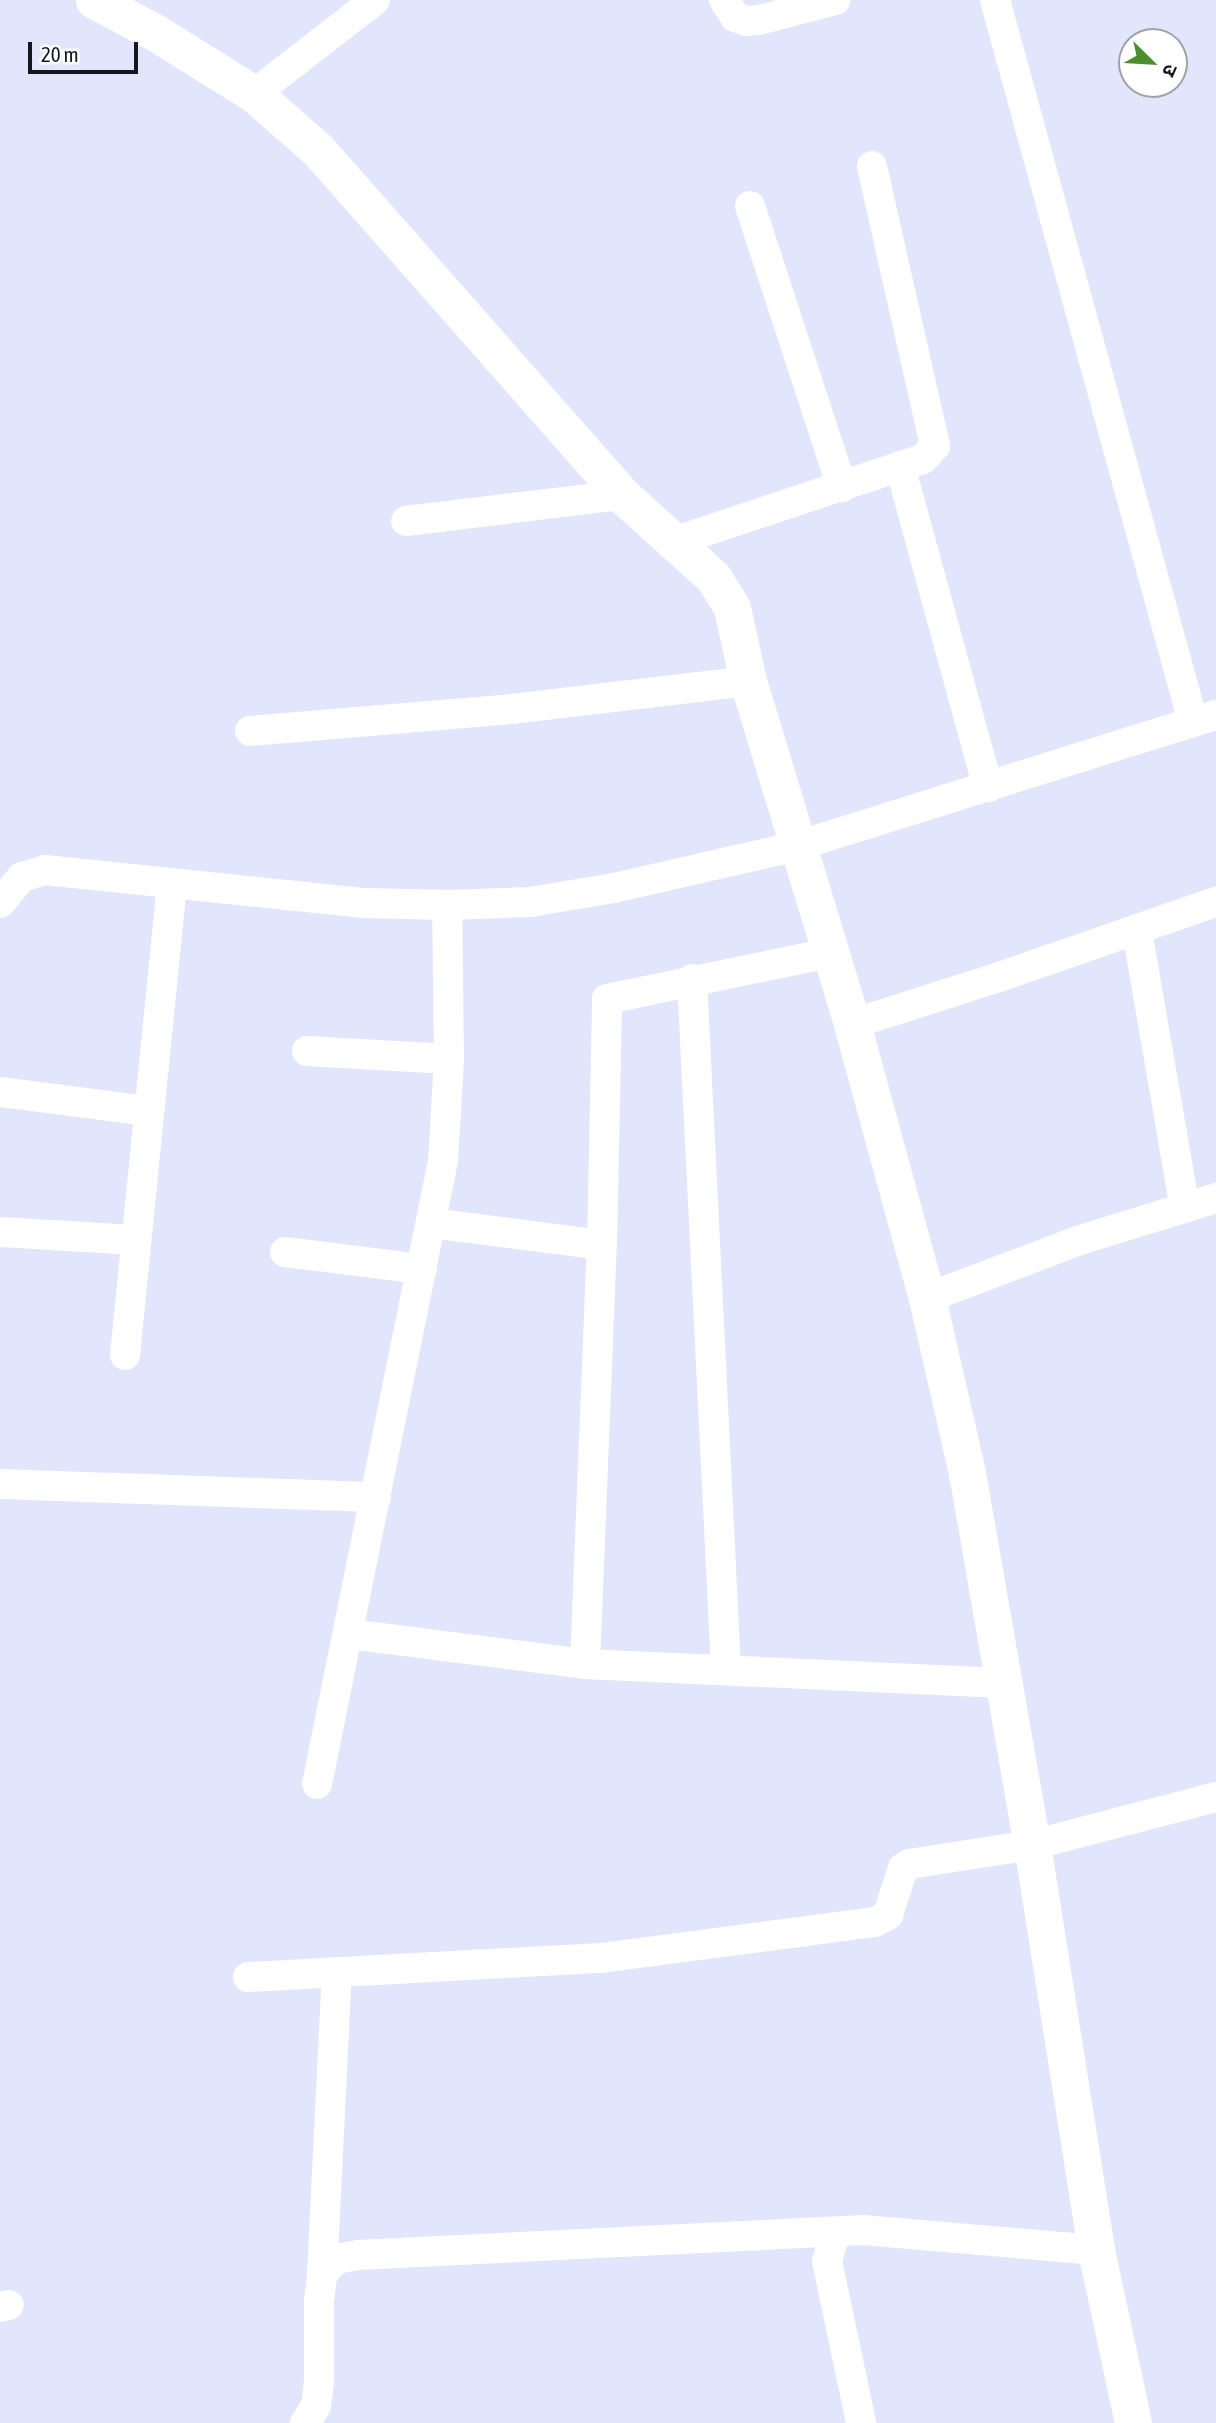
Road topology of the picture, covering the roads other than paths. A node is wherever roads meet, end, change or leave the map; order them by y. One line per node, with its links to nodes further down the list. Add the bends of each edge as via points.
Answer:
1 (94, 0): 6 (street)
2 (375, 0): 6 (street)
3 (724, 0): 4 (street, via 735,17 746,21)
4 (835, 0)
5 (995, 0): 15 (street)
6 (254, 94): 11 (street, via 318,150)
7 (872, 166): 9 (street, via 935,438 930,453)
8 (750, 206): 10 (street)
9 (900, 466): 10 (street); 17 (street)
10 (842, 487): 13 (street)
11 (622, 495): 12 (street); 13 (street)
12 (406, 521)
13 (676, 541): 14 (street, via 713,577 732,608)
14 (748, 681): 16 (street, via 511,709); 18 (street)
15 (1205, 719): 17 (street)
16 (250, 731)
17 (988, 787): 18 (street)
18 (797, 846): 22 (street, via 614,888 530,902); 24 (street)
19 (172, 884): 21 (street, via 45,870 22,877); 22 (street, via 367,903); 30 (street)
20 (1216, 902): 23 (street)
21 (0, 903)
22 (447, 905): 28 (street)
23 (1137, 931): 26 (street); 32 (street)
24 (829, 953): 25 (street); 26 (street)
25 (692, 979): 36 (street, via 607,999); 45 (street)
26 (852, 1024): 39 (street)
27 (307, 1051): 28 (street)
28 (449, 1059): 33 (street, via 443,1161)
29 (0, 1092): 30 (street)
30 (149, 1111): 35 (street)
31 (1216, 1198): 32 (street)
32 (1185, 1208): 39 (street, via 1077,1241)
33 (431, 1223): 36 (street); 38 (street)
34 (0, 1232): 35 (street)
35 (136, 1240): 40 (street)
36 (601, 1245): 44 (street)
37 (285, 1252): 38 (street)
38 (422, 1269): 42 (street)
39 (927, 1298): 46 (street, via 967,1473)
40 (125, 1355)
41 (0, 1484): 42 (street)
42 (376, 1497): 43 (street)
43 (348, 1634): 44 (street); 47 (street)
44 (584, 1664): 45 (street)
45 (726, 1670): 46 (street)
46 (1003, 1683): 49 (street)
47 (317, 1783)
48 (1216, 1797): 49 (street)
49 (1032, 1845): 50 (street, via 909,1864 903,1868 888,1915 876,1922 601,1958); 53 (street)
50 (337, 1972): 51 (street); 54 (street)
51 (248, 1977)
52 (835, 2232): 53 (street, via 863,2230); 54 (street, via 358,2255 336,2259); 56 (street, via 827,2261)
53 (1096, 2250): 57 (street)
54 (322, 2275): 55 (street, via 316,2406)
55 (304, 2423)
56 (861, 2423)
57 (1133, 2423)

